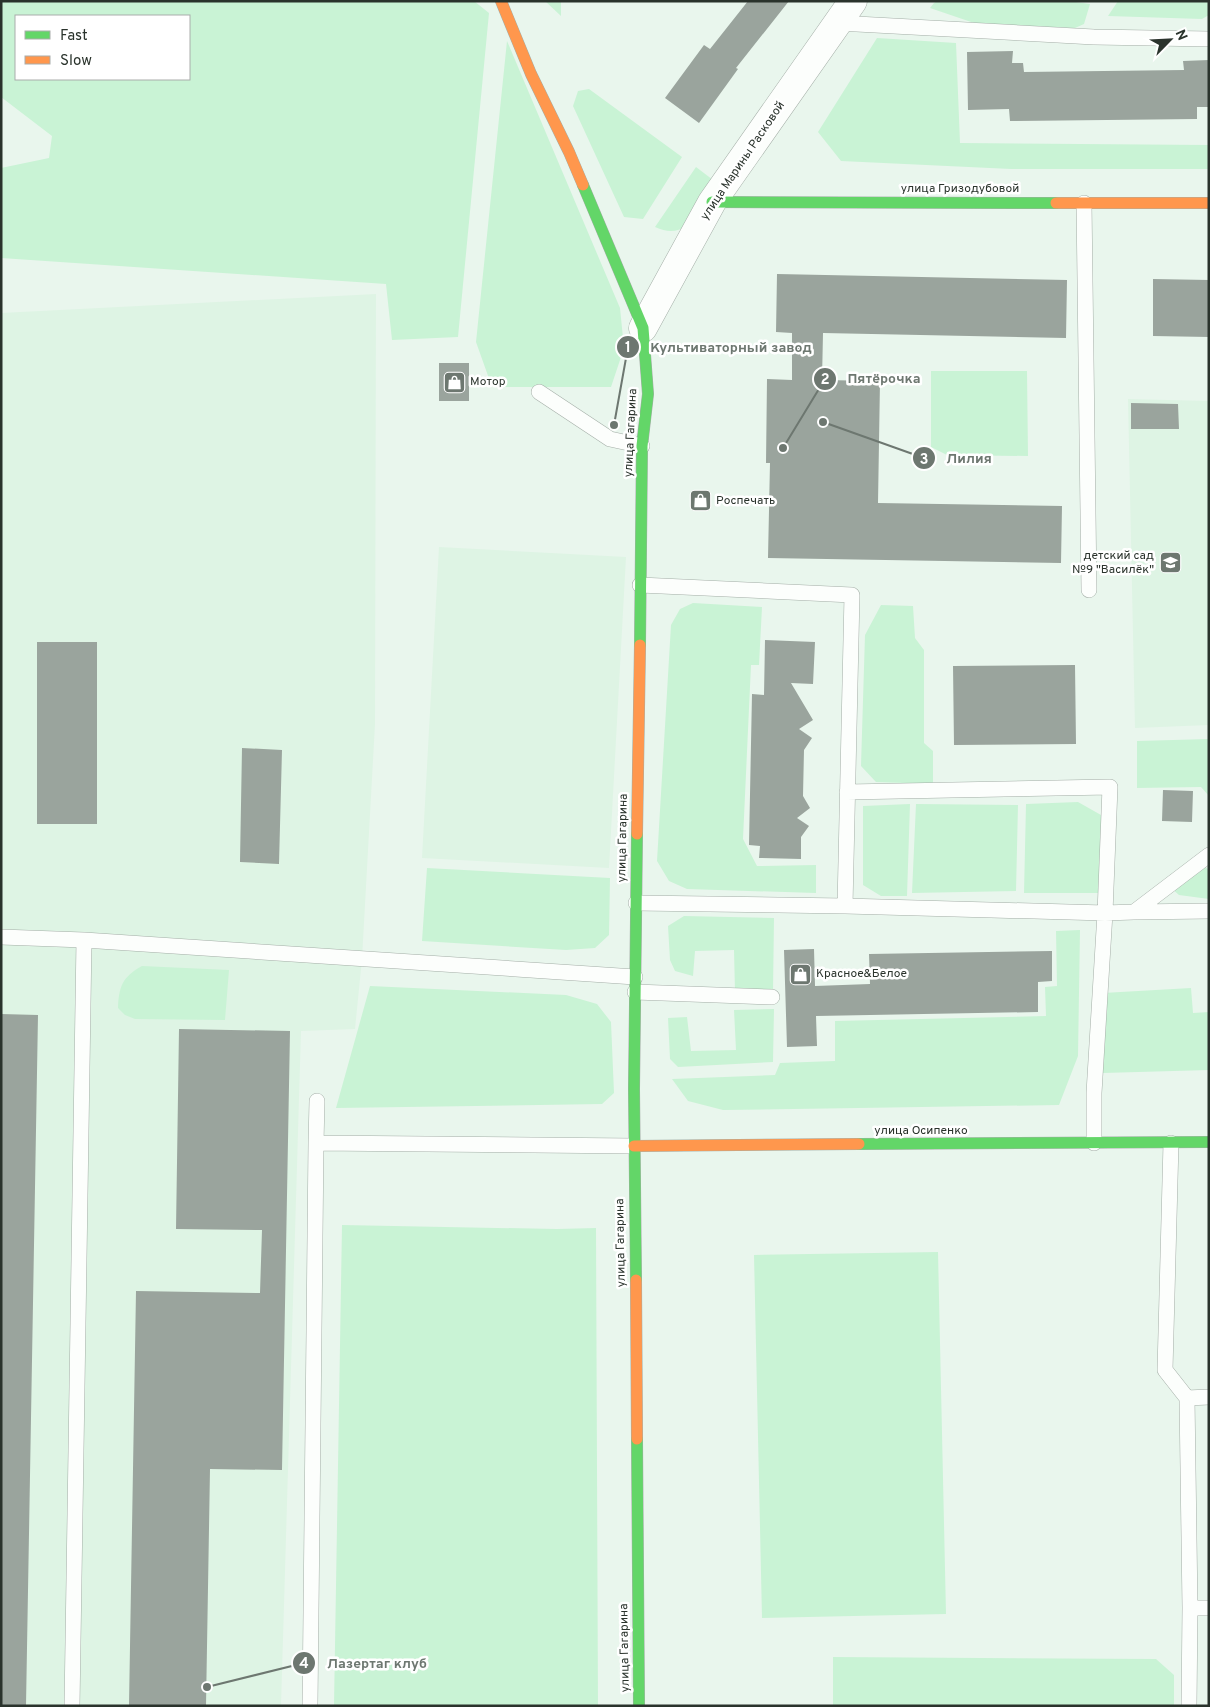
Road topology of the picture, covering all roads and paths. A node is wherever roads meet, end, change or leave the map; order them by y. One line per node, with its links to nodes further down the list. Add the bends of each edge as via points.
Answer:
1 (501, 1): 7 (street, улица Гагарина)
2 (846, 12): 3 (lane, via 1094,37); 4 (street, улица Марины Расковой)
3 (1209, 39)
4 (712, 202): 5 (street, улица Гризодубовой); 7 (street, улица Марины Расковой)
5 (1084, 203): 6 (street, улица Гризодубовой); 11 (lane)
6 (1209, 203)
7 (643, 328): 9 (street, улица Гагарина, via 648,394)
8 (539, 392): 9 (lane, via 610,439)
9 (642, 446): 10 (street, улица Гагарина)
10 (640, 585): 12 (lane, via 852,595); 14 (street, улица Гагарина)
11 (1090, 590)
12 (847, 792): 15 (lane); 18 (lane, via 1110,787)
13 (1209, 856): 17 (lane)
14 (636, 903): 15 (lane); 21 (street, улица Гагарина)
15 (845, 906): 18 (lane)
16 (1209, 911): 17 (lane)
17 (1134, 912): 18 (lane)
18 (1105, 913): 26 (lane)
19 (1, 937): 20 (lane)
20 (84, 940): 21 (lane); 33 (lane)
21 (635, 984): 22 (lane); 28 (street, улица Гагарина)
22 (772, 997)
23 (317, 1101): 25 (lane)
24 (1209, 1142): 27 (street, улица Осипенко)
25 (316, 1143): 28 (lane); 34 (lane)
26 (1094, 1143): 27 (street, улица Осипенко); 28 (street, улица Осипенко)
27 (1171, 1143): 30 (lane, via 1165,1370)
28 (634, 1146): 35 (street, улица Гагарина)
29 (1209, 1397): 30 (lane)
30 (1187, 1398): 31 (lane)
31 (1190, 1608): 32 (lane); 36 (lane)
32 (1209, 1608)
33 (72, 1706)
34 (310, 1706)
35 (640, 1706)
36 (1189, 1706)

